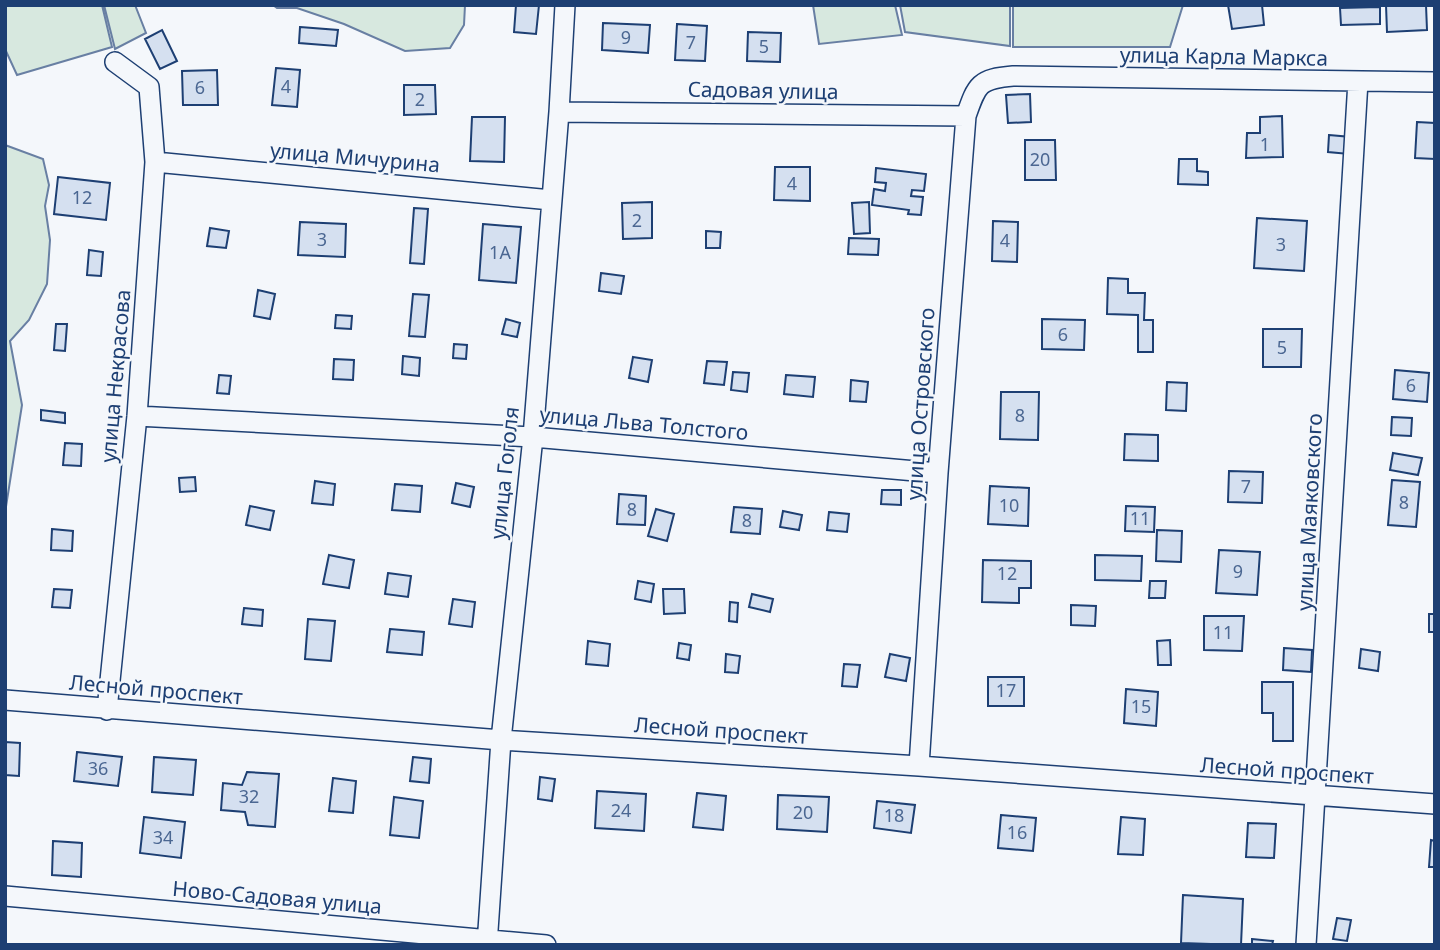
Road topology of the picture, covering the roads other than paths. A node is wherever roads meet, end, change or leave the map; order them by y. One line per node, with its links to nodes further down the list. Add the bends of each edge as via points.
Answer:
1 (565, 5): 6 (street, улица Гоголя)
2 (115, 62): 8 (street, улица Некрасова, via 149,87)
3 (1013, 76): 4 (street, улица Карла Маркса); 7 (street, улица Островского, via 990,78 975,90)
4 (1358, 81): 5 (street, улица Карла Маркса); 17 (street, улица Маяковского)
5 (1435, 82)
6 (559, 112): 7 (street, Садовая улица); 9 (street, улица Гоголя)
7 (966, 116): 12 (street, улица Островского)
8 (155, 162): 9 (street, улица Мичурина); 10 (street, улица Некрасова)
9 (551, 200): 11 (street, улица Гоголя)
10 (137, 416): 11 (street, улица Льва Толстого); 14 (street, улица Некрасова)
11 (533, 437): 12 (street, улица Льва Толстого); 15 (street, улица Гоголя)
12 (938, 473): 16 (street, улица Островского)
13 (5, 701): 14 (street, Лесной проспект)
14 (107, 710): 15 (street, Лесной проспект)
15 (501, 740): 16 (street, Лесной проспект); 20 (street, улица Гоголя)
16 (919, 766): 17 (street, Лесной проспект)
17 (1315, 796): 18 (street, Лесной проспект); 22 (street, улица Маяковского)
18 (1435, 804)
19 (5, 896): 20 (street, Ново-Садовая улица)
20 (487, 943): 21 (street, Ново-Садовая улица)
21 (545, 945)
22 (1307, 945)

